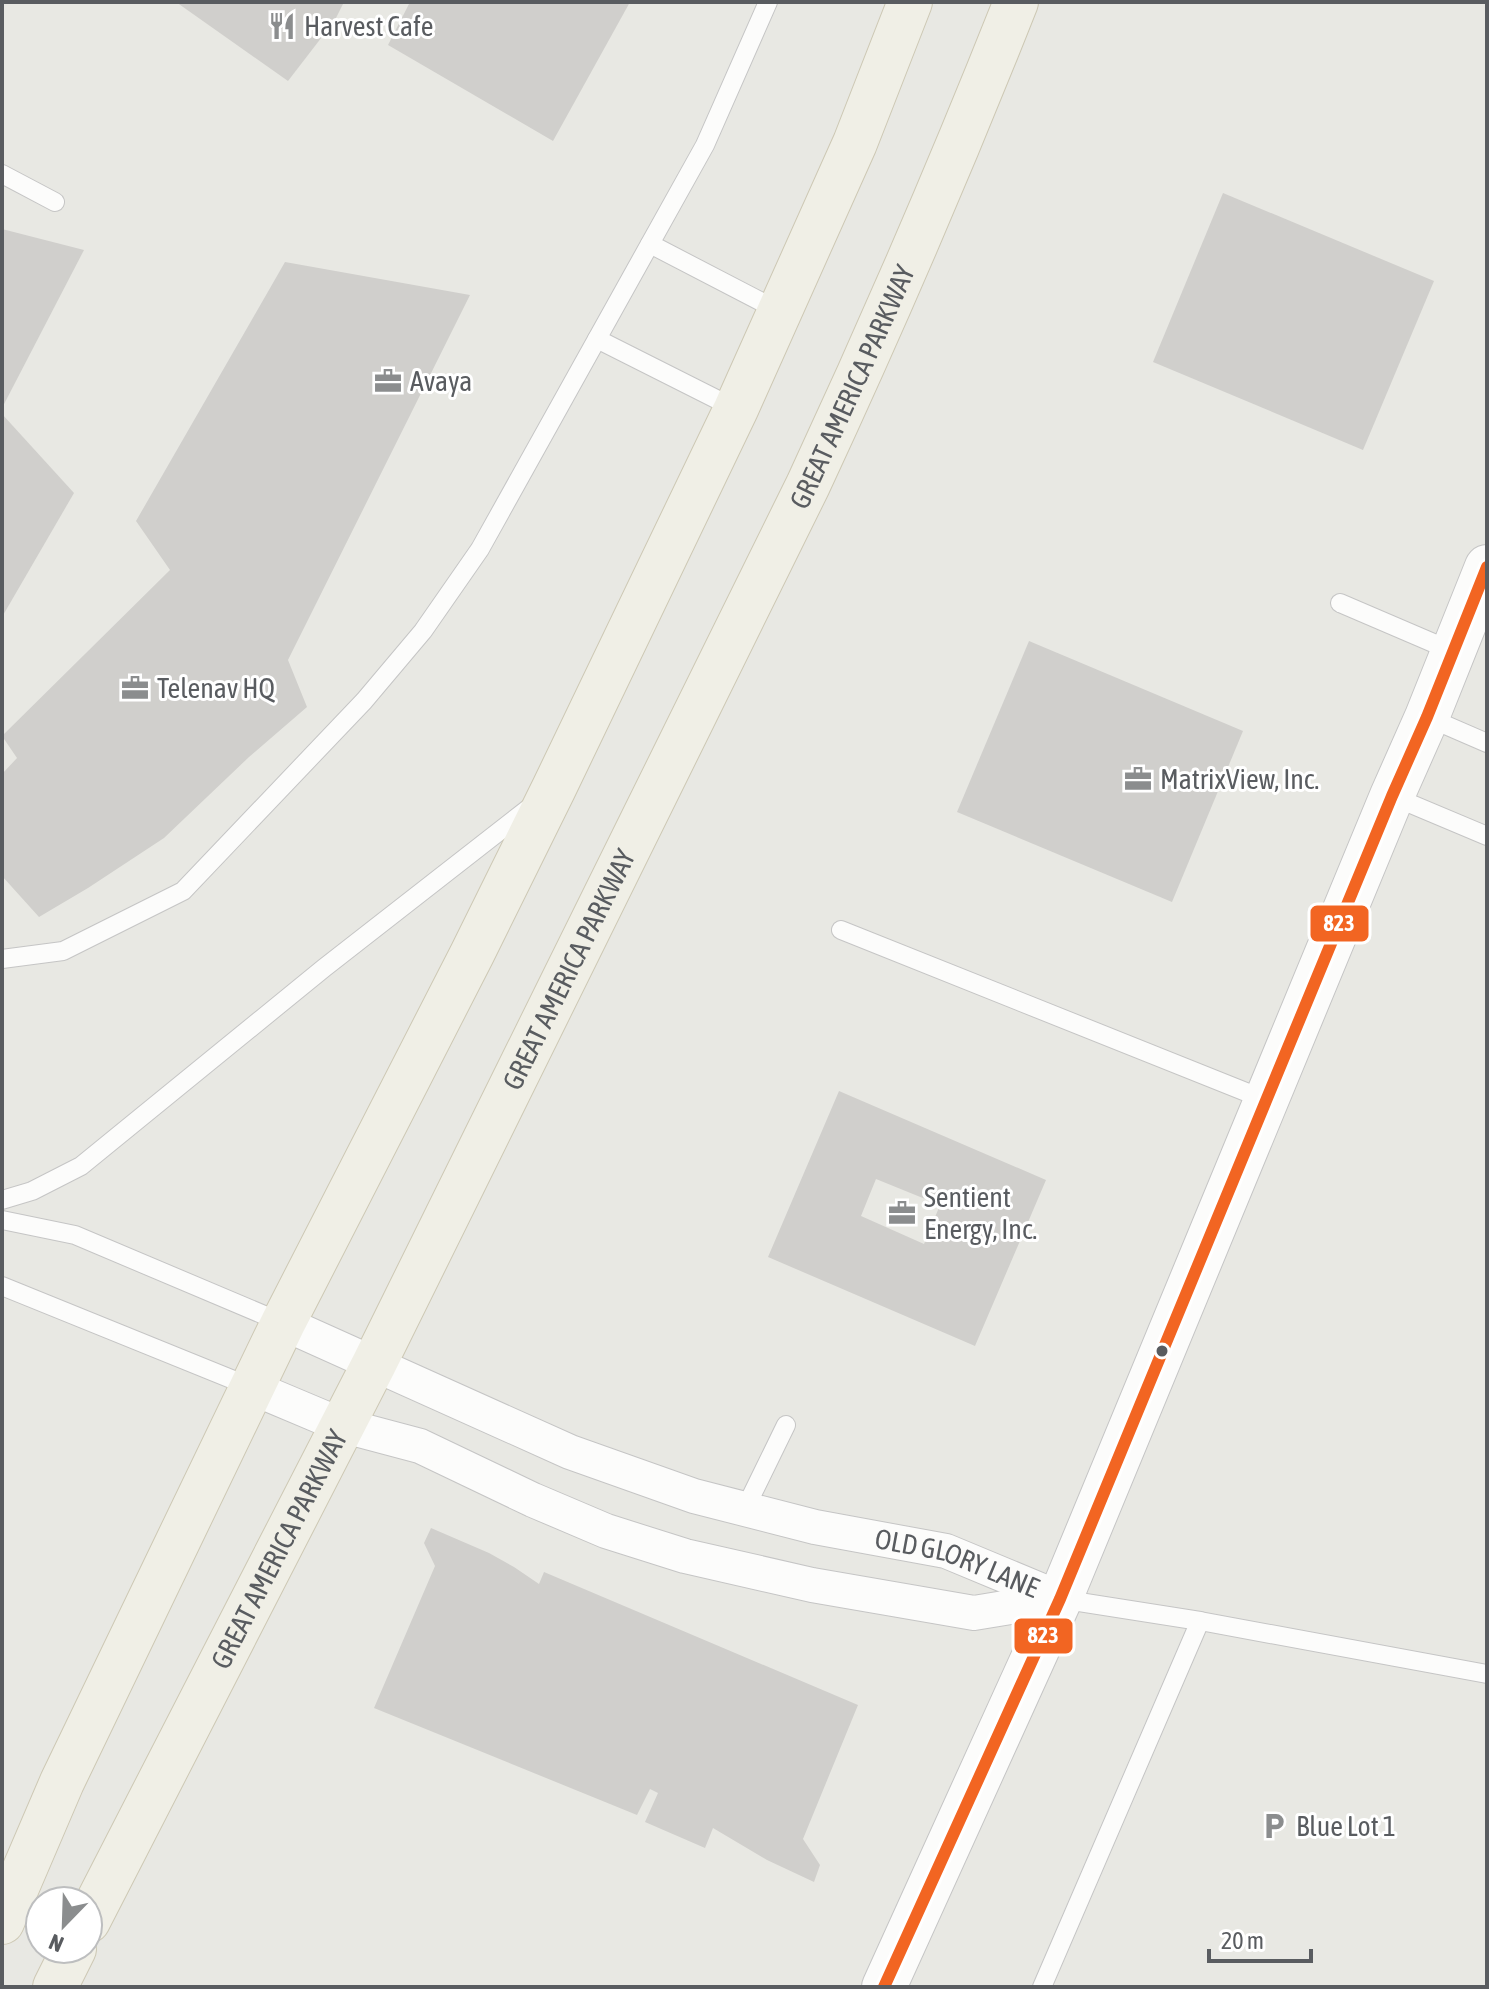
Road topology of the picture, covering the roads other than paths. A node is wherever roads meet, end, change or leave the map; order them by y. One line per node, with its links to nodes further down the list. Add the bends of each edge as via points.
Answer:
1 (768, 2): 6 (lane, via 705,145)
2 (910, 2): 7 (main road)
3 (1016, 2): 25 (main road, GREAT AMERICA PARKWAY, via 872,348 808,485)
4 (2, 174): 5 (lane)
5 (55, 202)
6 (650, 244): 7 (lane); 8 (lane)
7 (781, 312): 9 (main road)
8 (597, 339): 9 (lane); 19 (lane, via 480,549 423,631 194,880 183,891 63,951)
9 (736, 409): 15 (main road)
10 (1487, 567): 12 (street)
11 (1340, 603): 12 (lane)
12 (1452, 651): 13 (street)
13 (1427, 717): 14 (lane); 16 (street)
14 (1487, 743)
15 (554, 788): 21 (lane, via 81,1166); 24 (main road)
16 (1392, 796): 17 (lane); 20 (street)
17 (1487, 836)
18 (841, 930): 20 (lane)
19 (2, 959)
20 (1266, 1100): 30 (street)
21 (2, 1200)
22 (2, 1220): 24 (lane, via 75,1235)
23 (2, 1286): 26 (lane)
24 (283, 1323): 25 (street, OLD GLORY LANE); 26 (main road)
25 (374, 1364): 27 (main road, GREAT AMERICA PARKWAY); 29 (street, OLD GLORY LANE, via 570,1452)
26 (253, 1388): 27 (street, OLD GLORY LANE); 34 (main road, via 62,1782)
27 (341, 1425): 30 (street, OLD GLORY LANE, via 420,1446 592,1525 685,1556 974,1613); 33 (main road, GREAT AMERICA PARKWAY)
28 (786, 1425): 29 (lane)
29 (745, 1509): 30 (street, OLD GLORY LANE, via 946,1551)
30 (1060, 1599): 31 (lane); 37 (street)
31 (1200, 1621): 32 (lane); 38 (lane)
32 (1487, 1674)
33 (104, 1890)
34 (2, 1922)
35 (66, 1965): 36 (main road)
36 (55, 1987)
37 (884, 1987)
38 (1042, 1987)

